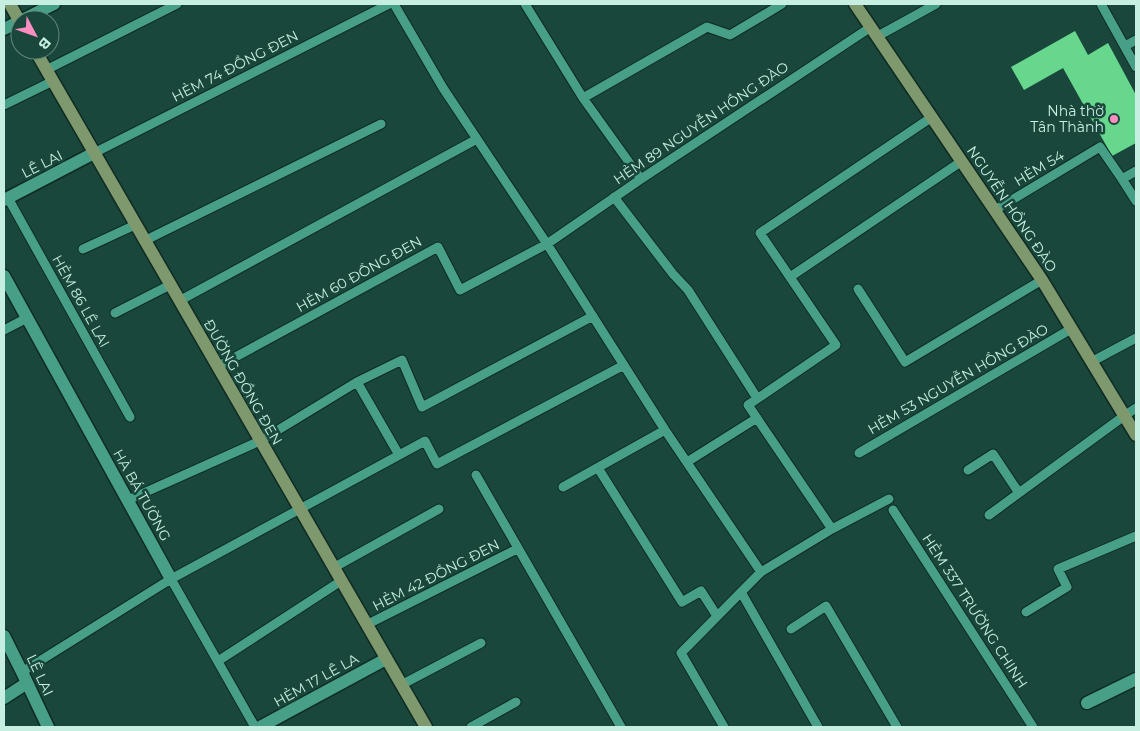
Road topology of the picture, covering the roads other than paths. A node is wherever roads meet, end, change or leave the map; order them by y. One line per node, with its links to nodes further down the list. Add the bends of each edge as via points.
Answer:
1 (54, 4): 10 (street)
2 (177, 4): 16 (lane)
3 (389, 4): 23 (lane, HẺM 74 ĐỒNG ĐEN)
4 (394, 4): 22 (lane)
5 (525, 4): 18 (lane)
6 (782, 4): 18 (lane, via 730,35 707,28)
7 (855, 4): 11 (street, NGUYỄN HỒNG ĐÀO)
8 (936, 4): 11 (lane, HẺM 89 NGUYỄN HỒNG ĐÀO)
9 (1101, 4): 13 (lane)
10 (42, 10)
11 (874, 32): 20 (street, NGUYỄN HỒNG ĐÀO); 26 (lane, HẺM 89 NGUYỄN HỒNG ĐÀO)
12 (1136, 40): 13 (lane)
13 (1125, 46): 15 (lane)
14 (40, 60): 16 (street, ĐƯỜNG ĐỒNG ĐEN)
15 (1136, 67)
16 (46, 70): 17 (street, ĐƯỜNG ĐỒNG ĐEN)
17 (53, 82): 19 (lane); 23 (street, ĐƯỜNG ĐỒNG ĐEN)
18 (583, 98): 26 (lane)
19 (4, 105)
20 (932, 116): 24 (street, NGUYỄN HỒNG ĐÀO); 37 (lane, via 760,233)
21 (381, 124): 33 (lane)
22 (477, 139): 34 (lane); 41 (lane)
23 (94, 153): 29 (street, LÊ LAI); 32 (street, ĐƯỜNG ĐỒNG ĐEN)
24 (962, 161): 31 (street, NGUYỄN HỒNG ĐÀO); 37 (lane)
25 (1136, 171): 27 (lane)
26 (641, 179): 28 (lane, HẺM 89 NGUYỄN HỒNG ĐÀO)
27 (1122, 179): 30 (lane); 31 (lane, HẺM 54, via 1100,147)
28 (614, 198): 34 (lane, HẺM 89 NGUYỄN HỒNG ĐÀO); 52 (lane, via 688,290)
29 (6, 199): 55 (lane, HẺM 86 LÊ LAI)
30 (1136, 202)
31 (995, 210): 38 (street, NGUYỄN HỒNG ĐÀO)
32 (135, 225): 33 (street, ĐƯỜNG ĐỒNG ĐEN); 35 (lane)
33 (144, 241): 39 (street, ĐƯỜNG ĐỒNG ĐEN)
34 (548, 244): 43 (lane); 50 (lane, HẺM 60 ĐỒNG ĐEN, via 460,290 438,247)
35 (83, 249)
36 (4, 276): 44 (street, HÀ BÁ TƯỜNG)
37 (790, 277): 52 (lane, via 836,345)
38 (1042, 280): 40 (lane, via 905,362); 45 (street, NGUYỄN HỒNG ĐÀO)
39 (170, 285): 41 (street, ĐƯỜNG ĐỒNG ĐEN); 42 (lane)
40 (858, 289)
41 (179, 301): 50 (street, ĐƯỜNG ĐỒNG ĐEN)
42 (115, 313)
43 (593, 316): 49 (lane); 51 (lane, via 422,408 402,360)
44 (27, 318): 46 (lane); 69 (street, HÀ BÁ TƯỜNG)
45 (1071, 329): 48 (street, NGUYỄN HỒNG ĐÀO); 60 (lane, HẺM 53 NGUYỄN HỒNG ĐÀO)
46 (4, 330)
47 (1136, 338): 48 (lane)
48 (1092, 362): 54 (street, NGUYỄN HỒNG ĐÀO)
49 (624, 365): 57 (lane); 61 (lane, via 437,464 425,441)
50 (218, 367): 59 (street, ĐƯỜNG ĐỒNG ĐEN)
51 (356, 382): 59 (lane); 61 (lane)
52 (757, 398): 56 (lane, via 748,405)
53 (1136, 408): 54 (lane)
54 (1124, 416): 58 (street, NGUYỄN HỒNG ĐÀO); 67 (lane)
55 (130, 417)
56 (757, 418): 62 (lane); 74 (lane)
57 (665, 430): 62 (lane); 63 (lane)
58 (1136, 435)
59 (260, 441): 69 (lane); 70 (street, ĐƯỜNG ĐỒNG ĐEN)
60 (859, 453)
61 (399, 455): 70 (lane)
62 (687, 462): 78 (lane)
63 (598, 468): 66 (lane); 83 (lane, via 682,602 701,591)
64 (968, 470): 67 (lane, via 993,454)
65 (476, 475): 76 (lane)
66 (563, 487)
67 (1019, 493): 73 (lane)
68 (889, 499): 74 (lane)
69 (128, 500): 79 (street, HÀ BÁ TƯỜNG)
70 (299, 508): 77 (street, ĐƯỜNG ĐỒNG ĐEN); 79 (lane)
71 (439, 510): 77 (lane)
72 (893, 510): 104 (lane, HẺM 337 TRƯỜNG CHINH)
73 (989, 515)
74 (832, 529): 78 (lane)
75 (1136, 536): 82 (lane, via 1058,569 1067,587)
76 (517, 549): 84 (lane, HẺM 42 ĐỒNG ĐEN); 100 (lane)
77 (333, 568): 80 (street, ĐƯỜNG ĐỒNG ĐEN)
78 (761, 572): 81 (lane)
79 (171, 579): 89 (lane, HÀ BÁ TƯỜNG); 90 (lane)
80 (341, 581): 84 (street, ĐƯỜNG ĐỒNG ĐEN); 89 (lane)
81 (740, 592): 83 (lane); 102 (lane)
82 (1026, 612)
83 (717, 616): 101 (lane, via 682,653)
84 (366, 625): 88 (street, ĐƯỜNG ĐỒNG ĐEN)
85 (791, 629): 103 (lane, via 826,606)
86 (4, 636): 90 (street, LÊ LAI)
87 (481, 643): 92 (lane)
88 (386, 659): 92 (street, ĐƯỜNG ĐỒNG ĐEN); 97 (street, HẺM 17 LÊ LA)
89 (218, 660): 97 (lane, HÀ BÁ TƯỜNG)
90 (25, 678): 93 (street); 96 (street, LÊ LAI)
91 (1136, 679): 95 (street)
92 (401, 686): 98 (street, ĐƯỜNG ĐỒNG ĐEN)
93 (4, 698)
94 (516, 702): 99 (lane)
95 (1088, 703)
96 (48, 727)
97 (255, 727)
98 (426, 727)
99 (471, 727)
100 (619, 727)
101 (724, 727)
102 (818, 727)
103 (897, 727)
104 (1033, 727)

